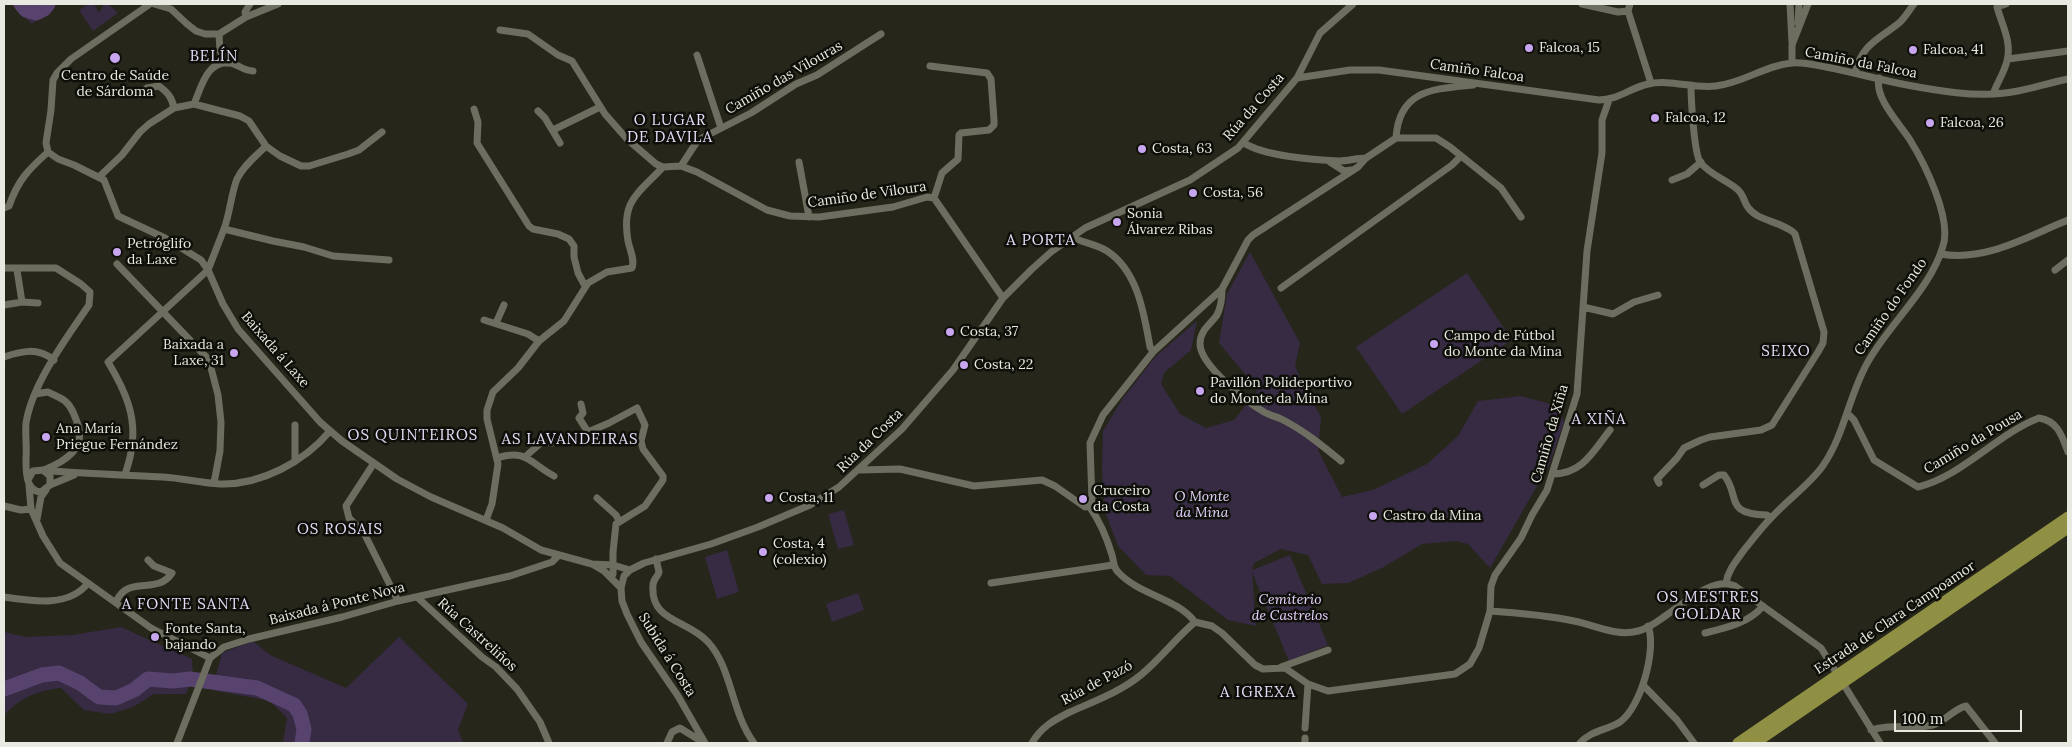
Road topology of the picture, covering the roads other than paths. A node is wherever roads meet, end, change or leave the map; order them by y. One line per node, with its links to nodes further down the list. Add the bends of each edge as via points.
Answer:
1 (150, 4): 49 (street, via 56,73 51,86)
2 (154, 4): 17 (street, via 171,9 196,31)
3 (250, 4): 14 (street)
4 (278, 4): 14 (street)
5 (1354, 4): 28 (street, Rúa da Costa, via 1320,33)
6 (1582, 4): 13 (street)
7 (1630, 4): 13 (street)
8 (1790, 4): 19 (street)
9 (1799, 4): 15 (street)
10 (1808, 4): 15 (street)
11 (1914, 4): 27 (street, via 1900,22 1865,49)
12 (2006, 4): 22 (street, via 1997,7 2007,36)
13 (1628, 12): 31 (street)
14 (246, 17): 17 (street)
15 (1798, 29): 19 (street)
16 (500, 30): 38 (street, via 528,34 572,61)
17 (219, 34): 23 (street, via 220,51)
18 (881, 34): 42 (street, Camiño das Vilouras, via 817,75)
19 (1792, 45): 24 (street)
20 (2068, 51): 22 (street)
21 (697, 55): 42 (street)
22 (2008, 59): 34 (street)
23 (228, 63): 26 (street); 37 (street, via 213,66 208,71)
24 (1792, 63): 27 (street, Camiño da Falcoa); 33 (street, Camiño da Falcoa, via 1724,85)
25 (930, 66): 61 (street, via 987,73 994,120 989,130 958,135 958,159 942,173)
26 (253, 71)
27 (1855, 73): 29 (street, Camiño da Falcoa)
28 (1297, 78): 32 (street, Camiño Falcoa, via 1350,70 1379,70); 47 (street, Rúa da Costa)
29 (1879, 78): 34 (street, Camiño da Falcoa, via 1908,85); 68 (street, Camiño do Fondo, via 1877,86 1881,97 1911,141 1944,215 1946,232)
30 (2068, 79): 34 (street, Camiño da Falcoa)
31 (1651, 83): 33 (street, Camiño da Falcoa); 36 (street, Camiño Falcoa)
32 (1486, 84): 36 (street, Camiño Falcoa); 45 (street, via 1422,93 1413,99 1400,117)
33 (1691, 86): 53 (street, via 1695,140)
34 (1993, 94)
35 (139, 95): 39 (street, via 147,88 158,86 168,93)
36 (1609, 100): 85 (street, Camiño da Xiña, via 1602,120 1602,153 1587,251)
37 (194, 104): 39 (street); 48 (street, via 249,121)
38 (600, 107): 43 (street); 56 (street, via 627,139)
39 (174, 108): 58 (street, via 140,132)
40 (474, 109): 76 (street, via 478,143 506,192 533,229 570,240 578,273)
41 (538, 111): 43 (street)
42 (721, 128): 55 (street, Camiño das Vilouras, via 696,143)
43 (553, 130): 46 (street)
44 (382, 132): 48 (street, via 359,150 309,166 296,164)
45 (1396, 138): 50 (street, via 1436,138); 51 (street)
46 (560, 143)
47 (1244, 143): 54 (street, via 1258,150 1327,160); 67 (street, Rúa da Costa, via 1190,180)
48 (266, 146): 66 (street, via 237,179)
49 (48, 152): 58 (street); 62 (street, via 25,173 9,206)
50 (1462, 156): 64 (street, via 1501,188); 77 (street)
51 (1366, 158): 54 (street); 57 (street)
52 (799, 162): 63 (street)
53 (1701, 162): 59 (street, via 1687,174); 114 (street, via 1737,189 1752,212 1795,234 1824,332 1822,343 1772,425 1761,430 1710,436 1684,448 1660,474)
54 (1340, 165): 57 (street, via 1344,171); 60 (street)
55 (681, 166): 56 (street, Camiño de Viloura); 63 (street, Camiño de Viloura, via 767,210)
56 (663, 167): 76 (street, via 627,210 627,234 634,261 632,268 607,272)
57 (1353, 170): 60 (street)
58 (100, 176): 74 (street, Baixada á Laxe, via 118,216 188,250)
59 (1672, 180)
60 (1333, 183): 78 (street, via 1253,235)
61 (934, 198): 63 (street, Camiño de Viloura); 80 (street, Camiño de Viloura)
62 (4, 208)
63 (809, 217)
64 (1521, 217)
65 (2068, 220): 68 (street, via 1986,253 1967,256)
66 (224, 229): 69 (street, via 333,256); 74 (street)
67 (1072, 236): 80 (street, Rúa da Costa, via 1040,261); 90 (street, via 1109,252 1129,276 1141,300)
68 (1941, 254): 95 (street, Camiño do Fondo, via 1928,279 1867,362)
69 (389, 260)
70 (2068, 260): 75 (street)
71 (117, 264): 86 (street)
72 (4, 268): 73 (street)
73 (17, 270): 81 (street); 92 (street, via 56,268 90,292 89,305)
74 (208, 270): 86 (street); 98 (street, Baixada á Laxe, via 238,329)
75 (2055, 270)
76 (585, 286): 89 (street, via 564,321)
77 (1281, 288)
78 (1222, 289): 90 (street); 105 (street, via 1216,316 1205,327 1201,337 1205,360 1244,399 1285,420)
79 (1658, 294): 85 (street, via 1613,314)
80 (1003, 298): 107 (street, Rúa da Costa, via 953,370 902,429)
81 (22, 302): 82 (street); 83 (street)
82 (38, 302)
83 (4, 305)
84 (504, 305): 88 (street)
85 (1583, 307): 110 (street, Camiño da Xiña, via 1577,394)
86 (163, 311): 111 (street, via 108,362 129,401 133,420 133,439); 115 (street, via 209,360 221,422)
87 (484, 320): 88 (street)
88 (496, 324): 89 (street)
89 (539, 341): 103 (street, via 490,398 487,419)
90 (1153, 352): 120 (street, via 1102,415 1092,435 1089,451 1092,501)
91 (4, 357): 92 (street, via 22,351 39,352)
92 (54, 360): 93 (street)
93 (35, 394): 101 (street, via 26,422); 108 (street, via 48,392 65,402 74,411 79,426 80,440 76,450)
94 (581, 404): 126 (street, via 579,418 588,432 636,408 645,425 641,442 643,449 663,476 645,506)
95 (1848, 414): 100 (street, Camiño da Pousa, via 1874,460 1918,487 1948,475 2039,418 2056,426); 123 (street, Camiño do Fondo, via 1821,468)
96 (295, 425): 104 (street)
97 (1610, 430): 110 (street, via 1577,469)
98 (330, 431): 104 (street, via 320,443); 106 (street, Baixada á Laxe)
99 (552, 443): 102 (street, via 542,441)
100 (2068, 452)
101 (26, 456): 108 (street, via 32,466); 113 (street)
102 (526, 456): 103 (street); 112 (street)
103 (497, 458): 125 (street, via 492,504)
104 (295, 461): 115 (street, via 256,479)
105 (1342, 462)
106 (374, 463): 125 (street, Baixada á Laxe, via 431,497); 144 (street, via 346,510 349,518 364,533)
107 (860, 470): 120 (street, via 900,469 974,486 1042,480 1085,507); 129 (street, Rúa da Costa, via 825,496 796,512 711,544)
108 (43, 471): 109 (street); 113 (street, via 33,471); 117 (street, via 51,481)
109 (80, 474): 111 (street); 117 (street)
110 (1553, 474): 147 (street, Camiño da Xiña, via 1548,490 1521,538 1495,575)
111 (125, 475): 115 (street)
112 (554, 476)
113 (29, 482): 117 (street, via 36,492); 121 (street)
114 (1659, 482)
115 (214, 483)
116 (1703, 485): 123 (street, via 1724,475 1738,508)
117 (48, 488): 124 (street, via 41,497)
118 (597, 498): 126 (street)
119 (4, 506): 121 (street)
120 (1089, 506): 133 (street, via 1096,516)
121 (31, 509): 124 (street)
122 (2068, 517): 166 (main road, Estrada de Clara Campoamor)
123 (1770, 518): 140 (street, Camiño do Fondo, via 1737,560)
124 (36, 520): 138 (street, via 60,563)
125 (486, 520): 128 (street, Baixada á Laxe, via 527,543)
126 (619, 521): 132 (street, via 615,527)
127 (2068, 528): 167 (main road, Estrada de Clara Campoamor)
128 (559, 555): 131 (street, Baixada á Laxe); 143 (street, Baixada á Ponte Nova, via 552,562 528,571)
129 (656, 559): 134 (street, Rúa da Costa); 162 (street, via 659,572 653,584 657,608 708,642 718,656 738,715)
130 (148, 560): 145 (street, via 172,573 168,579 160,584 128,588 120,593)
131 (592, 564): 132 (street, Baixada á Laxe); 135 (street, Baixada á Laxe)
132 (613, 565): 134 (street, Baixada á Laxe); 136 (street)
133 (1113, 565): 139 (street); 148 (street, via 1126,579 1188,613)
134 (630, 570): 137 (street, Rúa da Costa)
135 (604, 571): 136 (street, Baixada á Laxe); 141 (street, Baixada á Laxe)
136 (613, 574): 137 (street, Baixada á Laxe)
137 (624, 576): 141 (street, Subida á Costa)
138 (88, 583): 142 (street, via 70,598 33,601); 145 (street)
139 (990, 583)
140 (1726, 583): 146 (street); 149 (street, via 1707,588)
141 (621, 588): 161 (street, Subida á Costa, via 622,601 641,642 678,696)
142 (4, 597)
143 (417, 598): 144 (street, Baixada á Ponte Nova); 159 (street, Rúa Castreliños, via 517,689 540,722)
144 (398, 601): 152 (street, Baixada á Ponte Nova, via 250,639 224,647)
145 (116, 602): 152 (street, via 151,628)
146 (1763, 606): 150 (street, via 1756,614 1732,626); 157 (street, via 1821,648)
147 (1490, 611): 149 (street, via 1534,614 1622,632 1634,632); 154 (street, Camiño da Xiña, via 1479,648 1470,664 1455,674 1328,691)
148 (1195, 622): 153 (street, via 1222,632 1263,670); 163 (street, Rúa de Pazó, via 1142,674 1108,695 1050,722)
149 (1648, 626): 155 (street, via 1650,651)
150 (1705, 633)
151 (1328, 650): 153 (street)
152 (210, 658): 158 (street)
153 (1280, 668): 154 (street, Camiño da Xiña)
154 (1308, 684): 156 (street)
155 (1644, 686): 164 (street, via 1634,708 1621,721); 165 (street)
156 (1306, 728)
157 (1871, 730): 168 (street); 169 (street, via 1934,724 1957,708 1966,706)
158 (177, 743)
159 (549, 743)
160 (667, 743): 161 (street, via 672,732 680,728)
161 (704, 743)
162 (754, 743)
163 (1032, 743)
164 (1580, 743)
165 (1694, 743)
166 (1738, 743)
167 (1755, 743)
168 (1880, 743)
169 (1995, 743)

